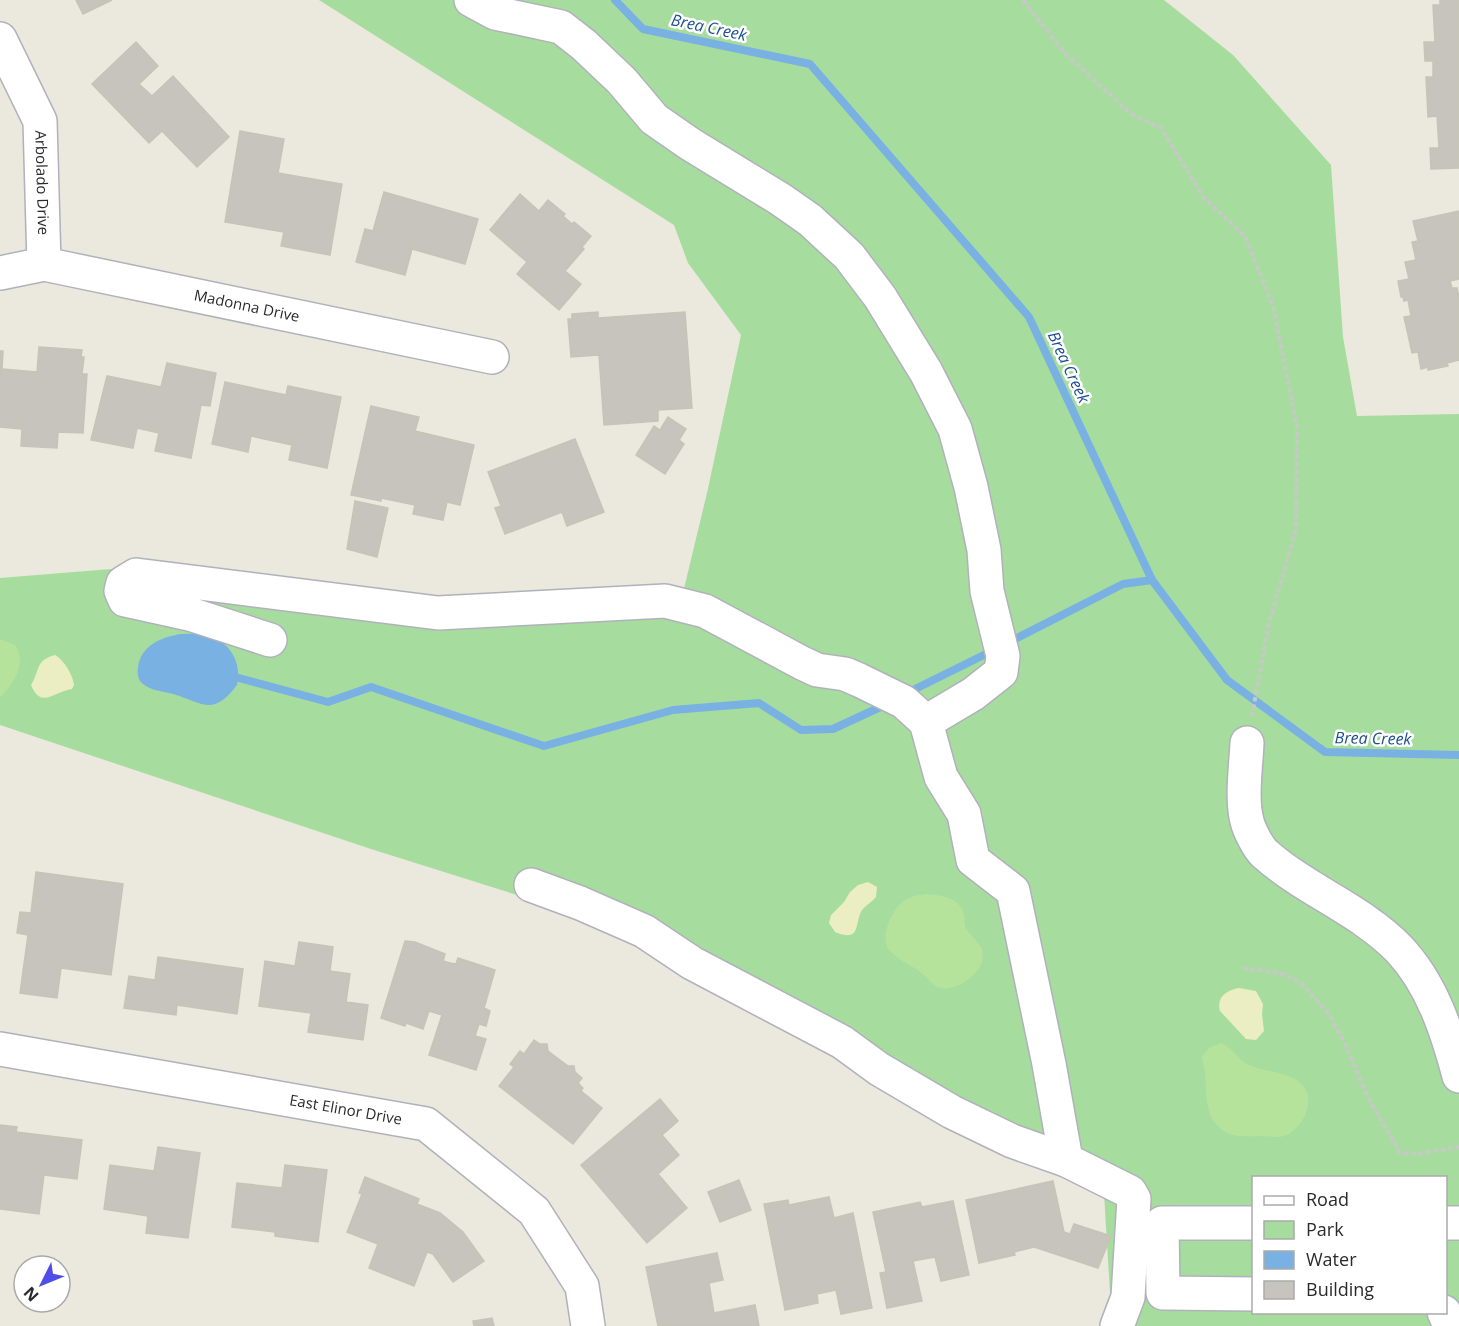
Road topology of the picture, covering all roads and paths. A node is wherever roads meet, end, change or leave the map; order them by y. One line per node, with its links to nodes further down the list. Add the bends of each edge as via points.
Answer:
1 (471, 0): 3 (street, via 495,13)
2 (1023, 0): 10 (path, via 1064,52 1097,83 1131,114 1161,128 1204,198 1245,236 1273,306 1297,427 1296,529 1268,627)
3 (550, 12): 9 (street, via 561,27 622,81 654,119 810,220 849,256 880,297 926,372 958,438 984,550 987,591 1004,656 1001,672)
4 (0, 39): 5 (street, Arbolado Drive, via 40,121)
5 (44, 264): 6 (street, Madonna Drive); 7 (street, Madonna Drive)
6 (0, 273)
7 (492, 357)
8 (270, 640): 9 (street, via 193,615 125,600 123,583 136,575 438,613 665,601 705,611 817,670 859,680 904,702)
9 (926, 722): 16 (street, via 941,777 964,814 973,860 1013,891)
10 (1247, 743): 14 (street, via 1246,822 1262,851 1375,928 1400,950 1434,1001)
11 (531, 885): 16 (street, via 644,931 692,963 842,1042 952,1112 1012,1141)
12 (1243, 968): 15 (path, via 1283,974 1301,983 1329,1014 1367,1096 1400,1154)
13 (0, 1049): 19 (street, East Elinor Drive, via 426,1124 534,1211 582,1286)
14 (1459, 1076)
15 (1459, 1147)
16 (1066, 1160): 20 (street, via 1130,1191 1134,1199 1128,1298)
17 (1252, 1223): 18 (street, via 1162,1223 1162,1293)
18 (1252, 1294)
19 (588, 1326)
20 (1117, 1326)

